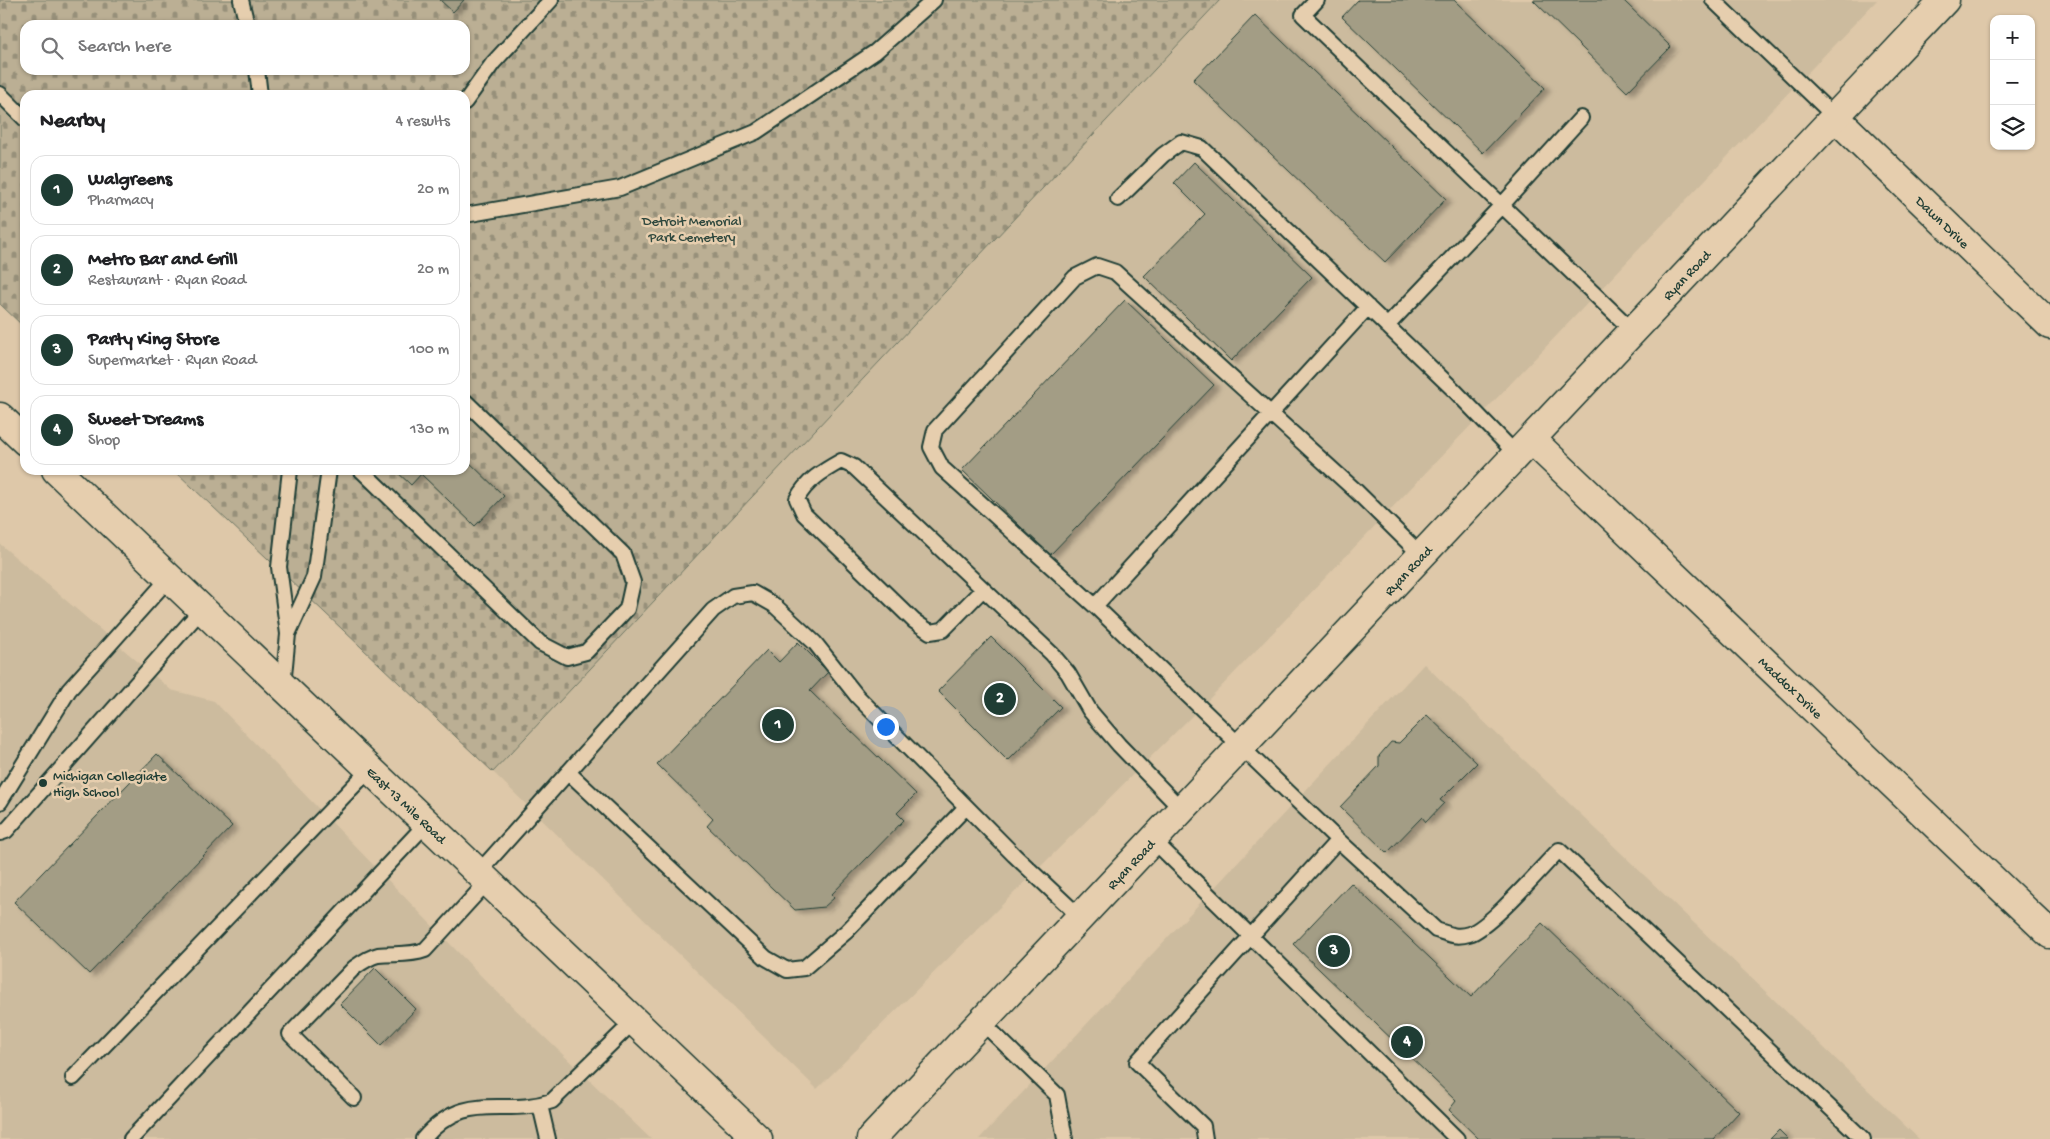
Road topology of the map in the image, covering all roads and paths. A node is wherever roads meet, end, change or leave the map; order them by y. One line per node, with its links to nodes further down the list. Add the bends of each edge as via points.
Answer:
1 (241, 0): 7 (lane)
2 (551, 0): 11 (lane, via 493,63)
3 (934, 0): 17 (lane, via 875,52 756,132 620,188)
4 (1317, 0): 16 (lane, via 1302,15)
5 (1714, 0): 14 (lane)
6 (1941, 1): 14 (main road, Ryan Road)
7 (246, 20)
8 (258, 75): 9 (lane)
9 (259, 90)
10 (0, 94): 12 (lane)
11 (470, 95)
12 (20, 114)
13 (1581, 118): 16 (lane)
14 (1836, 118): 19 (main road, Dawn Drive); 21 (main road, Ryan Road)
15 (1118, 199): 18 (lane, via 1181,142 1202,148)
16 (1502, 205): 20 (lane); 21 (lane)
17 (470, 213)
18 (1368, 307): 20 (lane); 23 (lane)
19 (2050, 325)
20 (1387, 326): 26 (lane, via 1454,390)
21 (1634, 332): 26 (main road, Ryan Road)
22 (470, 406): 30 (lane, via 622,554 633,582 627,609 586,652 567,658 540,643)
23 (1270, 415): 31 (lane, via 1357,492); 34 (lane); 34 (lane, via 1115,272 1097,266 1075,277 935,430 932,447 942,468)
24 (0, 417): 25 (main road)
25 (20, 436)
26 (1524, 448): 31 (main road, Ryan Road); 50 (main road, Maddox Drive)
27 (61, 475): 32 (main road, East 13 Mile Road)
28 (289, 475): 36 (lane, via 279,567)
29 (328, 475): 36 (lane, via 314,577)
30 (366, 475)
31 (1422, 556): 38 (main road, Ryan Road)
32 (169, 578): 35 (main road, East 13 Mile Road); 41 (lane, via 69,690)
33 (983, 589): 33 (lane, via 854,467 841,461 824,470 803,488 797,500 804,514 914,621 930,632 942,630); 43 (lane, via 1052,654 1090,711)
34 (1095, 606): 38 (lane)
35 (202, 609): 37 (main road, East 13 Mile Road); 45 (lane, via 6,831)
36 (288, 634): 37 (lane)
37 (283, 686): 39 (main road, East 13 Mile Road)
38 (1242, 746): 43 (main road, Ryan Road); 47 (lane)
39 (370, 769): 44 (main road, East 13 Mile Road); 54 (lane)
40 (568, 772): 42 (lane, via 766,958 787,970 804,968 847,931); 42 (lane, via 713,610 733,596 753,594 774,605 815,643 857,696); 48 (lane)
41 (0, 802)
42 (966, 807): 49 (lane)
43 (1182, 810): 46 (main road, Ryan Road)
44 (427, 824): 48 (main road, East 13 Mile Road); 57 (lane)
45 (0, 833)
46 (1154, 840): 49 (main road, Ryan Road); 51 (lane)
47 (1338, 840): 51 (lane); 65 (lane, via 1436,930 1454,936 1471,934 1489,922 1559,850)
48 (483, 877): 52 (main road, East 13 Mile Road); 55 (lane, via 425,950 413,954 376,955 366,960 354,968 290,1034)
49 (1081, 918): 53 (main road, Ryan Road)
50 (2050, 934)
51 (1251, 937): 63 (lane, via 1137,1062 1203,1126); 64 (lane)
52 (634, 1021): 56 (lane, via 552,1102); 60 (main road, East 13 Mile Road)
53 (982, 1022): 61 (main road, Ryan Road); 62 (lane, via 1057,1096)
54 (73, 1078)
55 (354, 1098)
56 (540, 1105): 58 (lane, via 480,1106 452,1114); 59 (lane)
57 (131, 1139)
58 (423, 1139)
59 (548, 1139)
60 (758, 1139)
61 (871, 1139)
62 (1065, 1139)
63 (1205, 1139)
64 (1457, 1139)
65 (1863, 1139)

